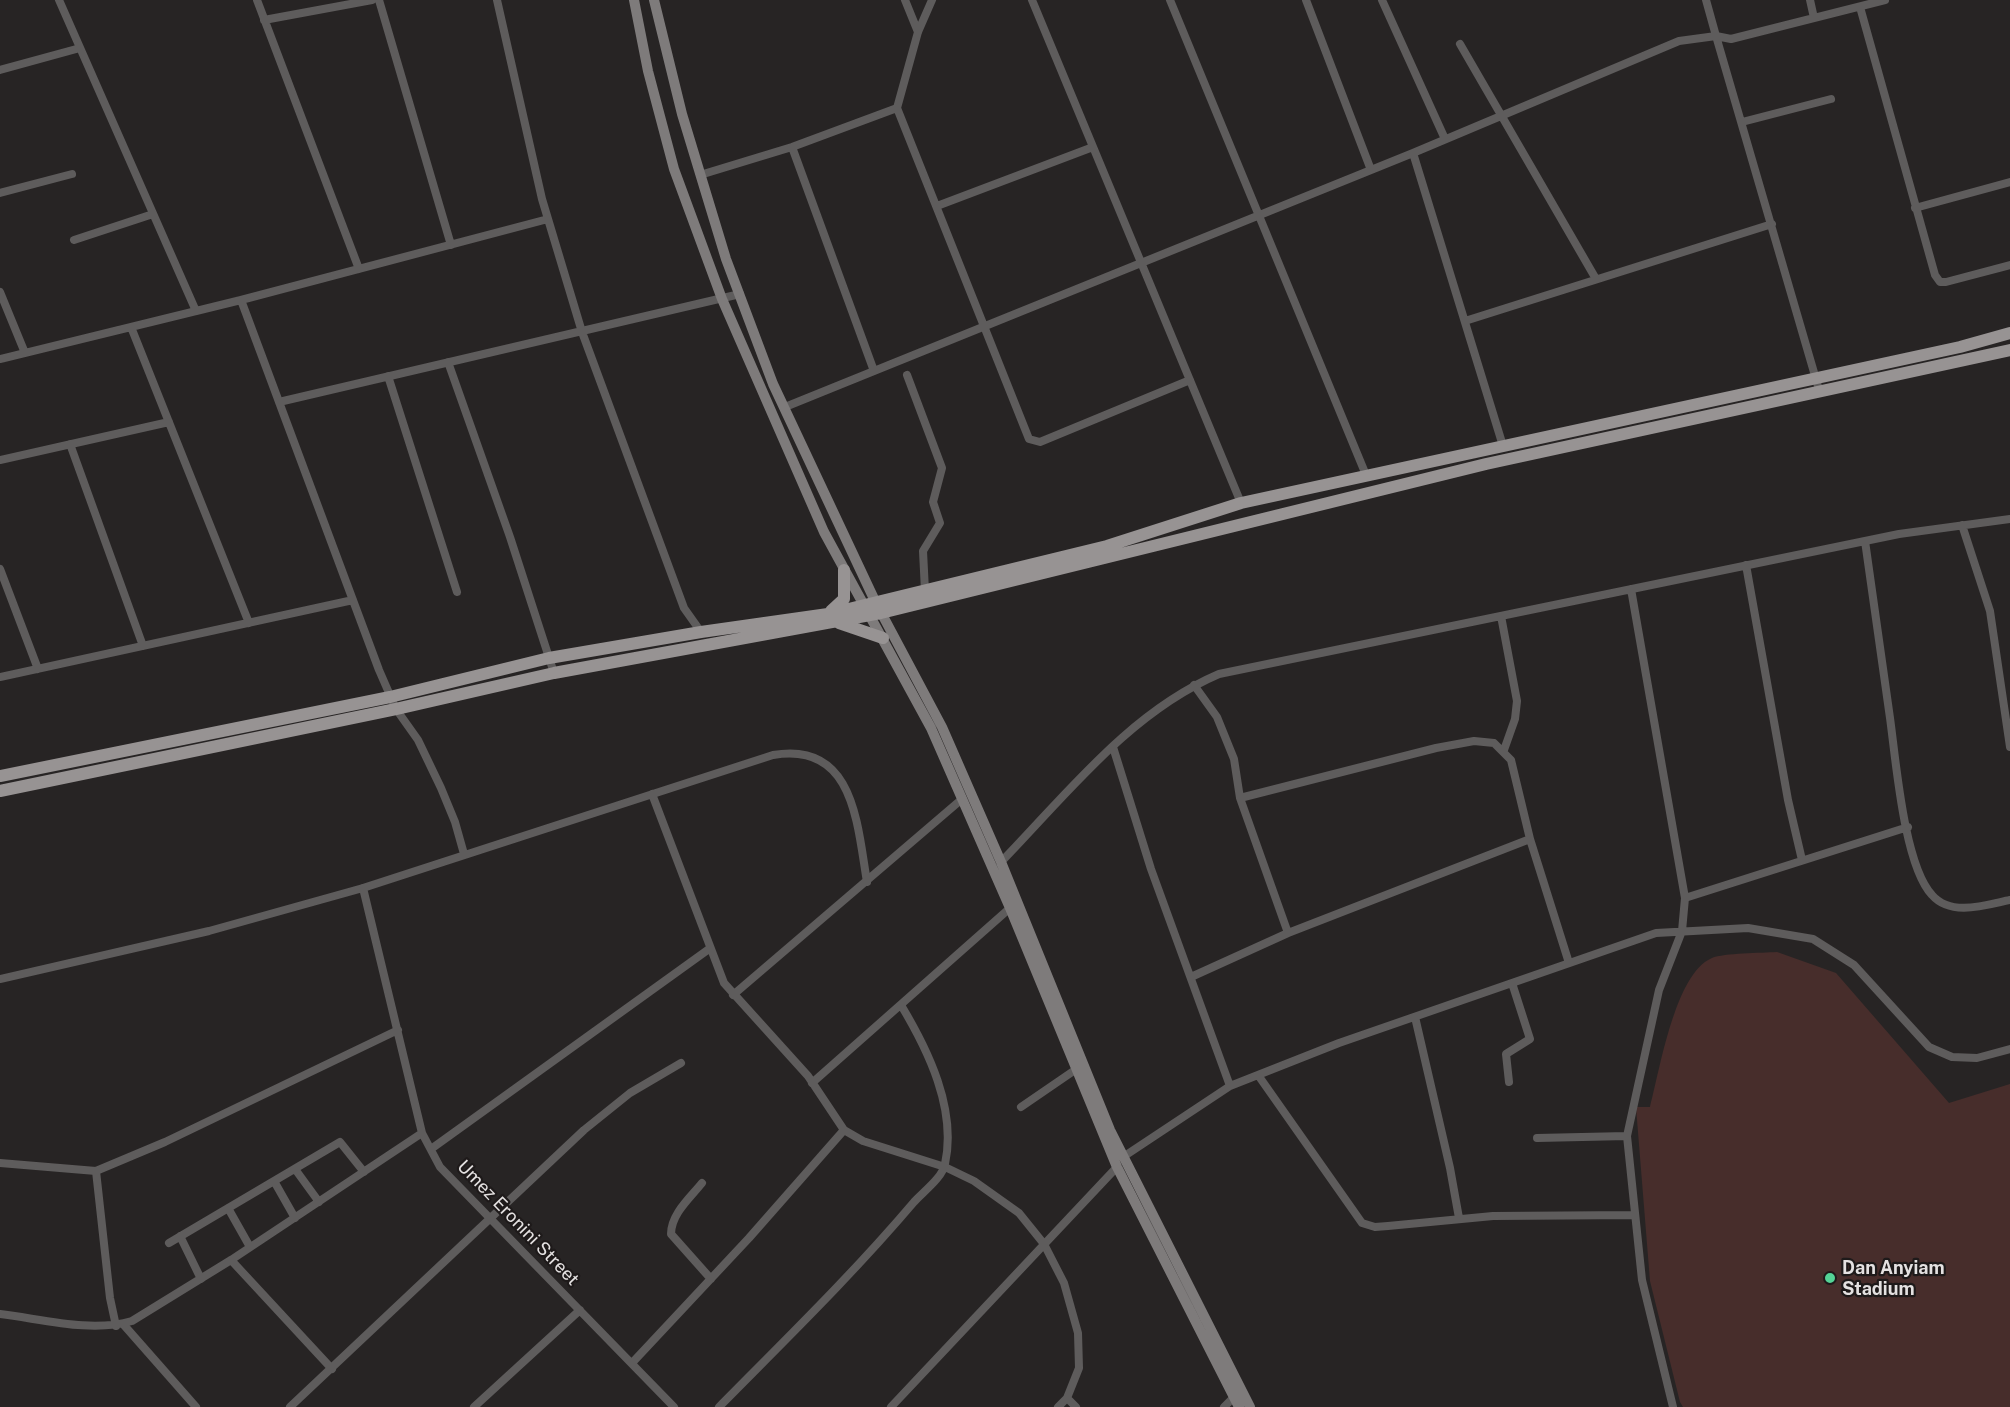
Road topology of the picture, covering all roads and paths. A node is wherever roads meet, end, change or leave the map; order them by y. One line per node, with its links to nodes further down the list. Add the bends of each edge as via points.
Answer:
1 (59, 0): 23 (street)
2 (256, 0): 19 (street)
3 (372, 0): 19 (street)
4 (379, 0): 45 (street)
5 (497, 0): 42 (street)
6 (634, 0): 52 (main road, via 674,169)
7 (654, 0): 35 (main road)
8 (905, 0): 20 (street)
9 (932, 0): 20 (street)
10 (1032, 0): 31 (street)
11 (1170, 0): 41 (street)
12 (1306, 0): 33 (street)
13 (1382, 0): 29 (street)
14 (1706, 0): 21 (street)
15 (1810, 0): 18 (street)
16 (1885, 0): 17 (street)
17 (1860, 7): 18 (street); 39 (street)
18 (1814, 18): 21 (street, via 1731,39)
19 (264, 20): 48 (street)
20 (918, 32): 26 (street)
21 (1716, 36): 27 (street, via 1679,41); 28 (street)
22 (1460, 44): 27 (street)
23 (80, 48): 24 (street); 40 (street)
24 (0, 70)
25 (1831, 99): 28 (street)
26 (897, 108): 30 (street); 38 (street)
27 (1502, 116): 29 (street); 49 (street)
28 (1742, 122): 43 (street)
29 (1445, 140): 32 (street)
30 (792, 147): 35 (street); 64 (street)
31 (1093, 147): 38 (street); 46 (street)
32 (1413, 153): 33 (street); 55 (street)
33 (1371, 170): 41 (street)
34 (72, 174): 37 (street)
35 (700, 175): 51 (main road)
36 (2010, 182): 39 (street)
37 (0, 193)
38 (937, 206): 56 (street)
39 (1916, 208): 47 (street, via 1930,261 1940,282)
40 (153, 214): 44 (street); 54 (street)
41 (1258, 216): 46 (street); 77 (street)
42 (548, 219): 45 (street); 58 (street)
43 (1772, 224): 49 (street); 67 (street)
44 (74, 240)
45 (451, 245): 48 (street)
46 (1141, 263): 56 (street); 68 (street)
47 (2010, 265)
48 (359, 269): 53 (street)
49 (1596, 279): 55 (street)
50 (0, 292): 61 (street)
51 (740, 294): 52 (street); 71 (main road)
52 (722, 299): 58 (street); 85 (main road)
53 (241, 300): 54 (street); 70 (street)
54 (196, 311): 57 (street)
55 (1465, 321): 74 (street)
56 (984, 326): 64 (street); 68 (street, via 1029,439 1036,442)
57 (131, 327): 61 (street); 72 (street)
58 (582, 332): 63 (street); 94 (street, via 684,608)
59 (2010, 333): 67 (main road)
60 (2010, 350): 69 (main road)
61 (25, 353): 62 (street)
62 (0, 359)
63 (448, 363): 66 (street); 97 (street)
64 (874, 371): 71 (street)
65 (907, 375): 87 (street, via 942,468 933,497 940,524 923,551)
66 (388, 376): 70 (street); 88 (street)
67 (1816, 378): 69 (street); 74 (main road)
68 (1190, 380): 79 (street)
69 (1820, 393): 78 (main road)
70 (279, 402): 89 (street)
71 (784, 407): 90 (main road)
72 (169, 422): 73 (street); 93 (street)
73 (70, 444): 75 (street); 96 (street)
74 (1503, 446): 76 (main road)
75 (0, 460)
76 (1399, 468): 77 (main road); 78 (main road)
77 (1366, 475): 79 (main road)
78 (1402, 483): 90 (main road)
79 (1241, 503): 87 (main road, via 1107,546)
80 (2010, 519): 81 (street)
81 (1962, 525): 82 (street); 105 (street, via 1990,611)
82 (1865, 541): 83 (street); 112 (street)
83 (1746, 565): 86 (street); 115 (street)
84 (0, 569): 98 (street)
85 (844, 570): 90 (main road); 92 (main road, via 844,599)
86 (1630, 589): 91 (street); 119 (street)
87 (925, 591): 90 (main road)
88 (456, 592)
89 (353, 600): 93 (street); 102 (street)
90 (873, 608): 92 (main road); 95 (main road); 116 (main road, via 942,727)
91 (1501, 616): 101 (street, via 1219,674); 106 (street, via 1517,701)
92 (828, 617): 94 (main road); 95 (main road); 99 (main road)
93 (249, 623): 96 (street)
94 (701, 632): 97 (main road)
95 (883, 638): 111 (main road, via 931,728)
96 (143, 646): 98 (street)
97 (549, 658): 99 (street); 102 (main road)
98 (38, 669): 100 (street)
99 (554, 673): 103 (main road)
100 (0, 677)
101 (1194, 685): 104 (street, via 1125,734); 110 (street, via 1217,717 1234,759)
102 (390, 696): 103 (street); 107 (main road)
103 (396, 710): 108 (main road); 114 (street, via 418,740 441,788)
104 (1113, 747): 116 (street); 126 (street, via 1150,869)
105 (2010, 747)
106 (1504, 750): 110 (street, via 1494,743 1474,741); 113 (street, via 1511,760)
107 (0, 776)
108 (0, 791)
109 (652, 794): 114 (street); 117 (street, via 773,755 794,751 812,755 835,771 847,789); 124 (street)
110 (1240, 798): 123 (street)
111 (962, 799): 117 (street); 121 (main road)
112 (1908, 827): 115 (street); 120 (street, via 1920,879 1933,897 1950,906 1968,908)
113 (1530, 839): 123 (street); 125 (street)
114 (464, 854): 118 (street)
115 (1802, 861): 119 (street)
116 (1001, 862): 146 (main road)
117 (867, 882): 129 (street)
118 (363, 888): 127 (street, via 209,931); 132 (street, Umez Eronini Street)
119 (1685, 898): 122 (street)
120 (2010, 900)
121 (1011, 908): 130 (street); 135 (main road)
122 (1682, 931): 125 (street, via 1656,933); 133 (street, via 1748,928 1813,939 1854,965 1929,1047 1952,1057 1977,1058); 143 (street, via 1659,990)
123 (1288, 933): 126 (street)
124 (709, 949): 129 (street); 145 (street)
125 (1569, 963): 128 (street)
126 (1191, 977): 139 (street)
127 (0, 979)
128 (1512, 983): 131 (street); 137 (street, via 1530,1039 1506,1054)
129 (733, 995): 138 (street)
130 (901, 1005): 138 (street); 148 (street, via 925,1045 938,1084 948,1149)
131 (1414, 1017): 136 (street); 158 (street)
132 (398, 1030): 142 (street, Umez Eronini Street); 150 (street)
133 (2010, 1049)
134 (681, 1063): 159 (street, via 630,1093 584,1130)
135 (1075, 1070): 140 (street); 146 (main road)
136 (1258, 1075): 139 (street); 158 (street, via 1362,1223 1388,1226)
137 (1509, 1082)
138 (812, 1083): 141 (street)
139 (1230, 1086): 146 (street)
140 (1021, 1107)
141 (844, 1130): 148 (street); 166 (street)
142 (422, 1133): 145 (street, Umez Eronini Street); 151 (street)
143 (1627, 1136): 144 (street); 156 (street)
144 (1537, 1138)
145 (431, 1149): 159 (street, Umez Eronini Street, via 440,1167)
146 (1120, 1162): 162 (street); 173 (main road); 183 (main road)
147 (0, 1163): 150 (street)
148 (945, 1167): 162 (street, via 974,1181 1018,1213); 178 (street, via 875,1248)
149 (295, 1168): 151 (street, via 340,1142); 152 (street); 154 (street)
150 (96, 1171): 169 (street, via 110,1298)
151 (364, 1172): 154 (street)
152 (274, 1181): 155 (street); 157 (street)
153 (702, 1183): 166 (street, via 677,1214 671,1234)
154 (319, 1202): 157 (street)
155 (228, 1208): 160 (street); 163 (street)
156 (1635, 1215): 158 (street); 184 (street, via 1642,1280)
157 (295, 1218): 163 (street)
158 (1460, 1218)
159 (492, 1220): 167 (street, Umez Eronini Street); 171 (street)
160 (180, 1236): 161 (street); 165 (street)
161 (169, 1243)
162 (1044, 1244): 172 (street, via 1064,1283 1078,1333 1079,1368); 179 (street)
163 (250, 1247): 164 (street)
164 (231, 1260): 165 (street); 171 (street)
165 (201, 1279): 169 (street)
166 (711, 1279): 170 (street)
167 (579, 1310): 170 (street, Umez Eronini Street); 176 (street)
168 (0, 1314): 169 (street, via 96,1326)
169 (119, 1325): 174 (street)
170 (632, 1363): 177 (street, Umez Eronini Street)
171 (332, 1369): 175 (street)
172 (1067, 1398): 180 (street); 181 (street)
173 (1236, 1402): 182 (street)
174 (196, 1407)
175 (290, 1407)
176 (474, 1407)
177 (674, 1407)
178 (719, 1407)
179 (891, 1407)
180 (1058, 1407)
181 (1076, 1407)
182 (1224, 1407)
183 (1250, 1407)
184 (1673, 1407)

